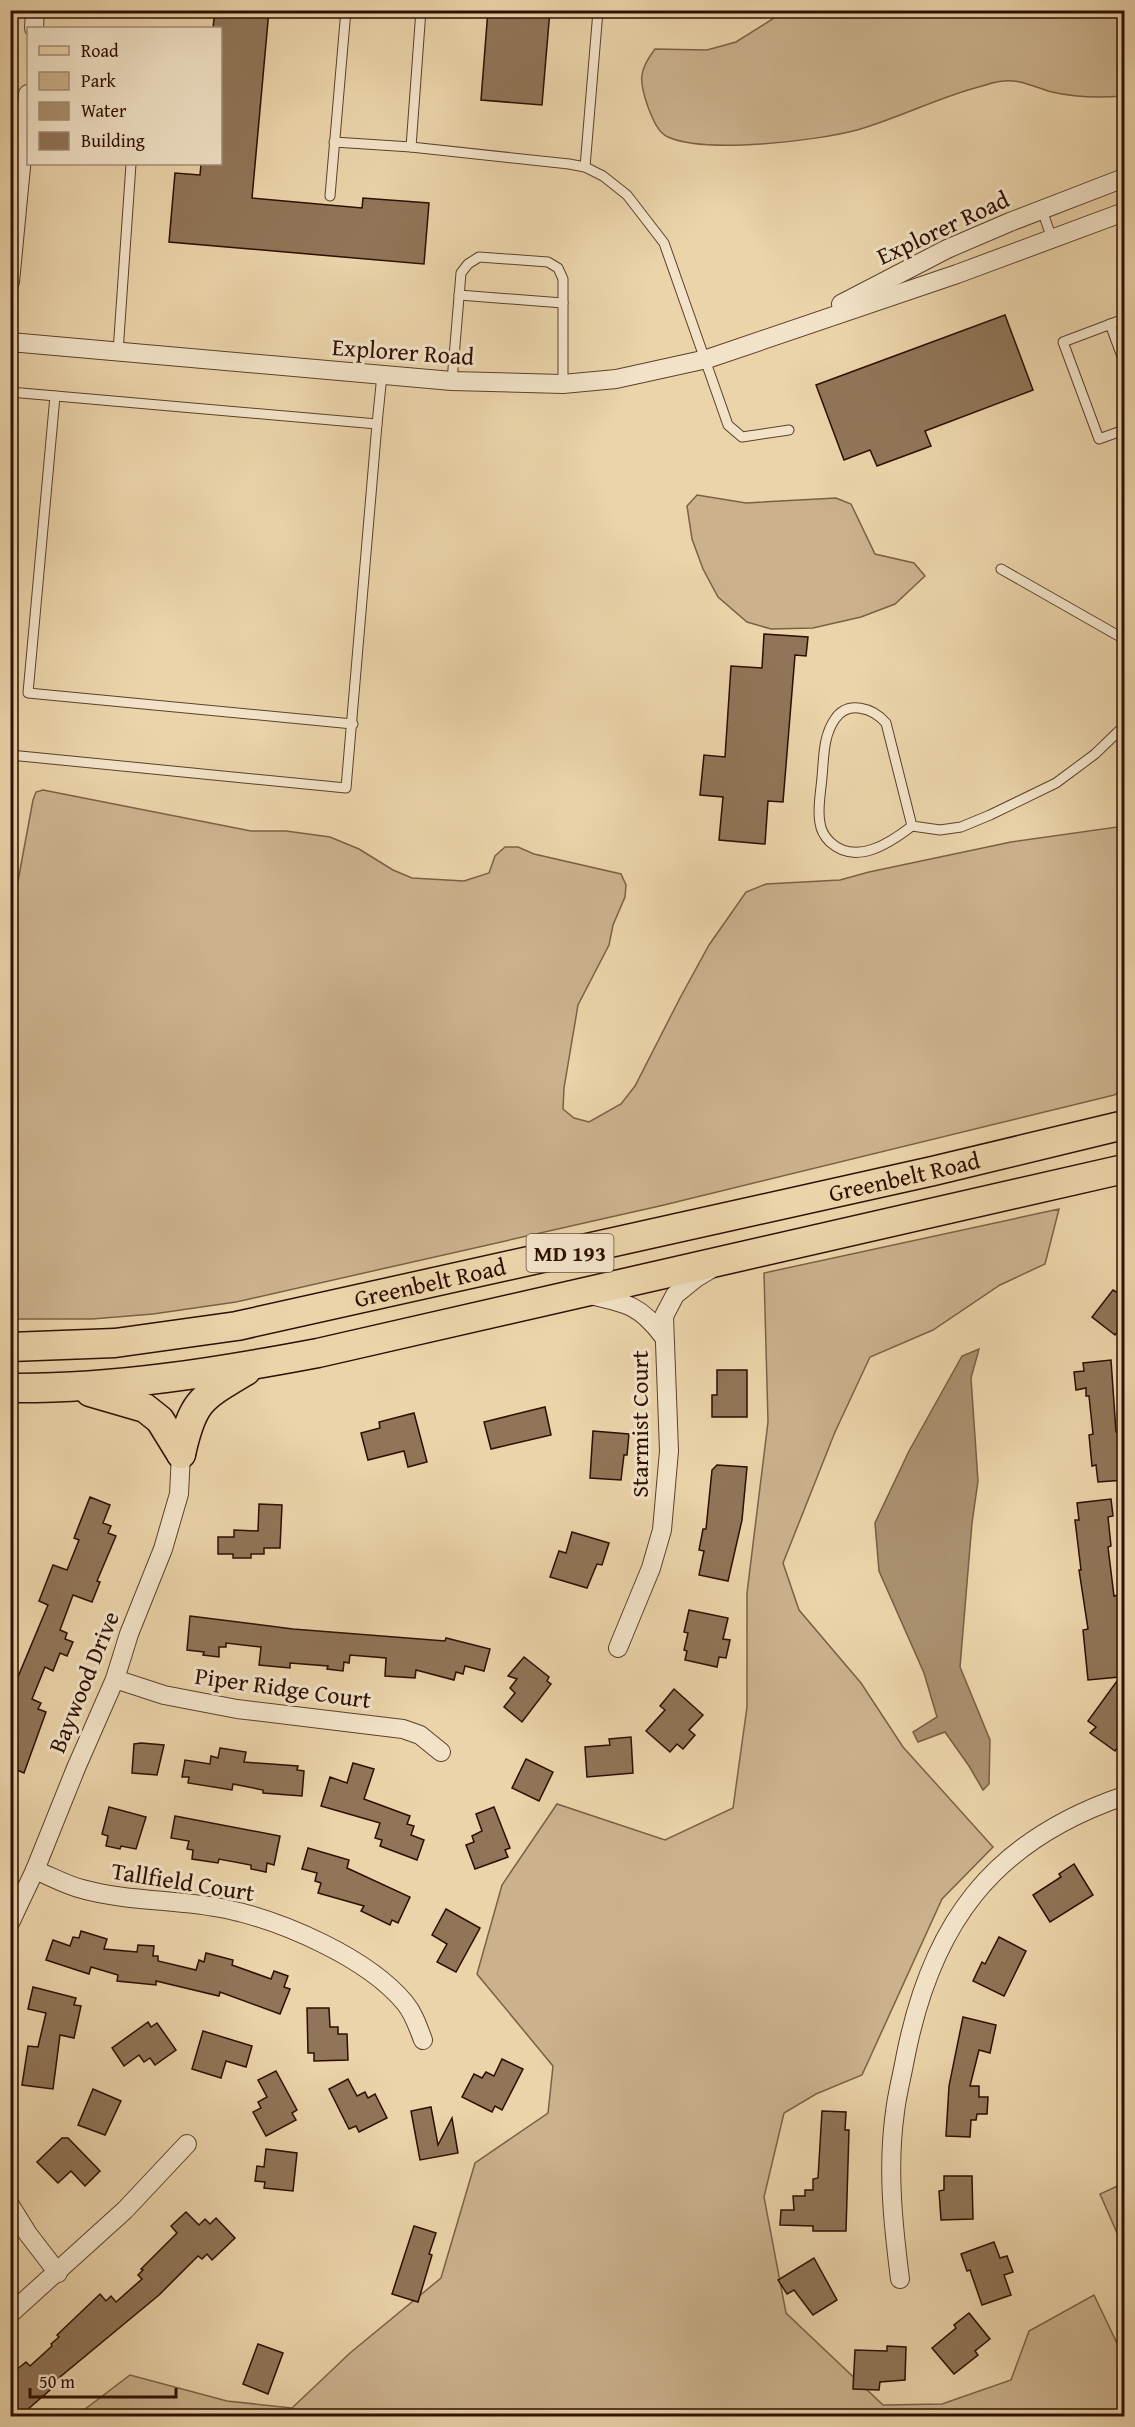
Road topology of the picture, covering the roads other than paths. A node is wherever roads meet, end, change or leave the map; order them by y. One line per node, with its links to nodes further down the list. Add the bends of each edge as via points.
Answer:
1 (35, 10): 5 (street)
2 (346, 10): 7 (lane)
3 (421, 10): 8 (lane)
4 (598, 11): 10 (lane)
5 (34, 27)
6 (27, 105): 16 (street)
7 (334, 142): 8 (lane); 12 (lane)
8 (411, 147): 10 (lane)
9 (131, 165): 24 (lane)
10 (585, 167): 25 (lane, via 627,195 664,243)
11 (1125, 178): 13 (street, Explorer Road)
12 (330, 196)
13 (1042, 210): 15 (lane); 22 (street, Explorer Road, via 947,249)
14 (1125, 212): 15 (street, Explorer Road)
15 (1052, 239): 22 (street, Explorer Road)
16 (11, 274): 17 (street)
17 (10, 282)
18 (459, 295): 19 (lane); 19 (lane, via 461,273 479,257 525,260 548,262 558,268 563,279); 28 (lane)
19 (563, 303): 29 (lane)
20 (1125, 319): 21 (lane)
21 (1110, 324): 26 (lane); 34 (lane, via 1063,342 1099,439)
22 (786, 332): 25 (street, Explorer Road)
23 (10, 342): 24 (street, Explorer Road)
24 (118, 352): 27 (street, Explorer Road)
25 (707, 359): 29 (street, Explorer Road, via 616,379); 33 (lane, via 728,424 742,437)
26 (1125, 362)
27 (382, 375): 28 (street, Explorer Road); 32 (lane)
28 (452, 381): 29 (street, Explorer Road)
29 (563, 384)
30 (10, 392): 31 (lane)
31 (55, 396): 32 (lane); 37 (lane, via 28,693)
32 (376, 424): 37 (lane)
33 (789, 430)
34 (1125, 430)
35 (1001, 569): 36 (lane)
36 (1125, 639)
37 (353, 724): 39 (lane, via 346,788)
38 (1125, 726): 40 (lane, via 1056,783 990,815 961,827 940,830)
39 (10, 755)
40 (912, 826): 40 (lane, via 886,723 869,709 847,710 836,718 824,748 819,811 825,837 837,849 859,853 882,845)
41 (1125, 1125): 44 (main road, Greenbelt Road / MD 193)
42 (1125, 1169): 43 (main road, Greenbelt Road / MD 193)
43 (728, 1260): 45 (main road, Greenbelt Road / MD 193); 47 (street, Starmist Court, via 675,1295 664,1316)
44 (529, 1262): 46 (main road); 48 (main road, Greenbelt Road / MD 193, via 237,1326 115,1343)
45 (583, 1293): 46 (main road, Greenbelt Road / MD 193); 47 (street, via 627,1303 650,1318)
46 (540, 1303): 49 (main road, Greenbelt Road / MD 193)
47 (663, 1336): 53 (street, Starmist Court, via 669,1451 662,1530)
48 (10, 1347)
49 (257, 1364): 50 (main road, Greenbelt Road / MD 193, via 111,1385); 52 (main road, via 198,1403 188,1423)
50 (74, 1386): 51 (main road, Greenbelt Road / MD 193); 52 (main road, via 145,1408 160,1420)
51 (10, 1388)
52 (181, 1454): 54 (street, Baywood Drive, via 179,1494 172,1521)
53 (618, 1648)
54 (115, 1679): 55 (street, Piper Ridge Court, via 164,1695 237,1709 403,1729 420,1735); 57 (street, Baywood Drive)
55 (441, 1752)
56 (1125, 1796): 63 (street, via 1051,1828 1010,1857 956,1918 934,1958 910,2033 895,2113 891,2160)
57 (35, 1870): 58 (street, Baywood Drive); 59 (street, Tallfield Court, via 79,1888 224,1909 310,1938 386,1984 412,2012)
58 (10, 1923)
59 (423, 2040)
60 (187, 2144): 62 (street)
61 (10, 2205): 62 (street)
62 (58, 2273): 64 (street)
63 (900, 2280)
64 (10, 2314)

